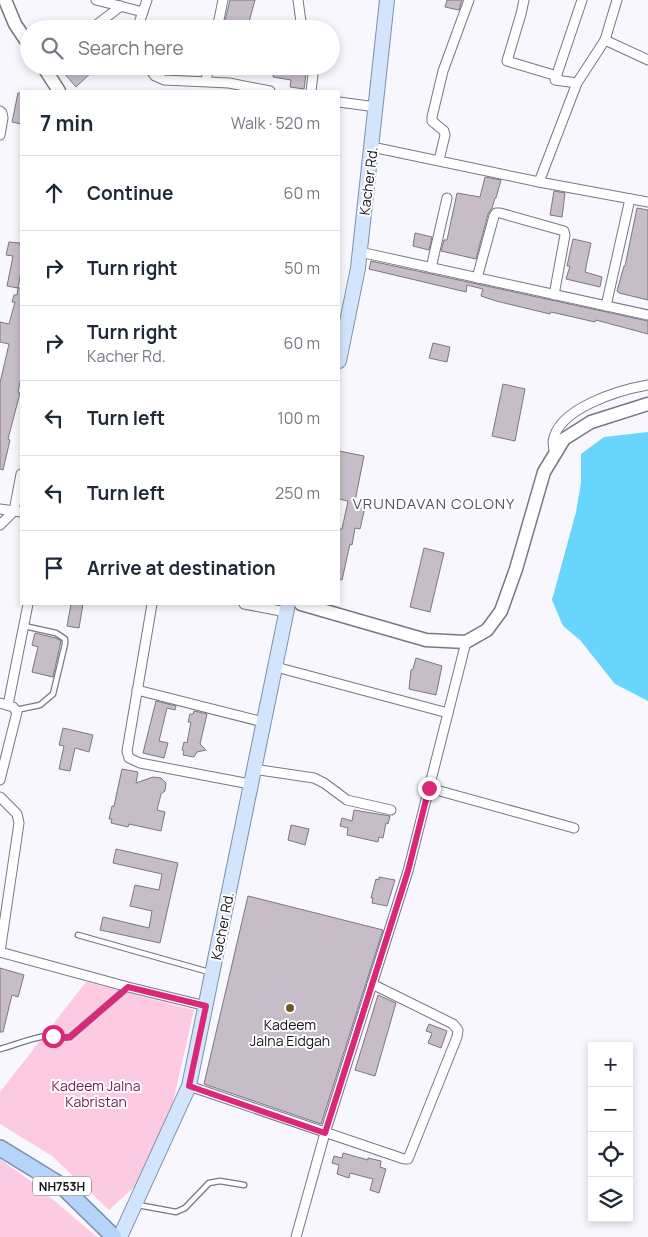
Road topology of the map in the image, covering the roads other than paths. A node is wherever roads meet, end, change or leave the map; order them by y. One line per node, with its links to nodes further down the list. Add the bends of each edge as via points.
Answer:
1 (5, 0): 17 (street)
2 (96, 0): 11 (street)
3 (146, 0): 12 (street)
4 (223, 0): 15 (street)
5 (298, 0): 16 (street)
6 (387, 0): 32 (main road, Kacher Rd.)
7 (469, 0): 36 (street, via 443,71 432,117 445,135)
8 (524, 0): 24 (street, via 507,61)
9 (582, 0): 24 (street)
10 (617, 0): 18 (street)
11 (121, 6): 12 (street); 13 (street)
12 (142, 12): 14 (street)
13 (103, 20)
14 (140, 20)
15 (219, 20)
16 (301, 20)
17 (20, 32)
18 (606, 40): 19 (street); 26 (street)
19 (648, 60)
20 (49, 75): 27 (street)
21 (155, 75): 25 (street)
22 (205, 75): 25 (street)
23 (313, 75): 30 (street)
24 (557, 76): 26 (street, via 555,80)
25 (202, 81): 28 (street); 29 (street, via 229,82)
26 (577, 82): 37 (street)
27 (58, 90)
28 (197, 90)
29 (265, 90)
30 (311, 90)
31 (340, 102): 32 (street)
32 (376, 107): 35 (main road, Kacher Rd.)
33 (0, 111): 34 (street, via 4,118)
34 (0, 135)
35 (372, 147): 36 (street); 41 (main road, Kacher Rd.)
36 (439, 160): 37 (street)
37 (539, 182): 39 (street)
38 (447, 198): 42 (street)
39 (630, 199): 40 (street); 45 (street)
40 (648, 202)
41 (360, 252): 42 (street); 47 (main road, Kacher Rd.)
42 (431, 268): 43 (street)
43 (477, 278): 44 (street); 44 (street, via 494,216 498,213 564,231)
44 (554, 294): 45 (street)
45 (606, 306): 46 (street)
46 (648, 315)
47 (340, 356)
48 (648, 385): 50 (street, via 604,396 574,412 557,428 553,443)
49 (648, 404): 50 (street, via 591,422 564,439)
50 (555, 454): 61 (street, via 544,472 501,611 487,630)
51 (20, 486): 53 (street)
52 (0, 509): 53 (street)
53 (18, 511): 54 (street)
54 (0, 525)
55 (28, 605): 60 (street)
56 (152, 605): 63 (street)
57 (255, 605): 59 (street)
58 (304, 605): 61 (street, via 426,640)
59 (287, 608): 62 (main road, Kacher Rd.)
60 (24, 626): 64 (street); 64 (lane, via 56,633 65,639 65,644 52,694 40,706)
61 (466, 642): 65 (street)
62 (276, 667): 65 (street); 66 (main road, Kacher Rd.)
63 (137, 690): 66 (street); 69 (street, via 127,751 129,758 140,763)
64 (8, 706): 68 (street, via 17,716)
65 (448, 713): 70 (street)
66 (263, 722): 67 (main road, Kacher Rd.)
67 (254, 769): 69 (main road, Kacher Rd.); 72 (street, via 314,778 347,800)
68 (0, 780)
69 (250, 784): 75 (main road, Kacher Rd.)
70 (429, 788): 73 (street); 76 (street, via 408,871)
71 (0, 797): 77 (street, via 17,814 19,823 0,952)
72 (391, 810)
73 (574, 828)
74 (78, 935): 75 (lane)
75 (213, 973): 78 (main road, Kacher Rd.)
76 (372, 984): 81 (street); 81 (street, via 453,1024 458,1030 457,1037 408,1159)
77 (128, 987): 78 (street); 79 (lane, via 70,1037 44,1036)
78 (206, 1006): 80 (main road, Kacher Rd.)
79 (0, 1049)
80 (189, 1086): 81 (street); 84 (main road, Kacher Rd.)
81 (325, 1133): 87 (street)
82 (0, 1148): 85 (highway, NH753H, via 62,1186)
83 (244, 1185): 84 (lane, via 220,1181 210,1183 185,1208 176,1212)
84 (136, 1205): 86 (main road, Kacher Rd.)
85 (114, 1237)
86 (120, 1237)
87 (296, 1237)

